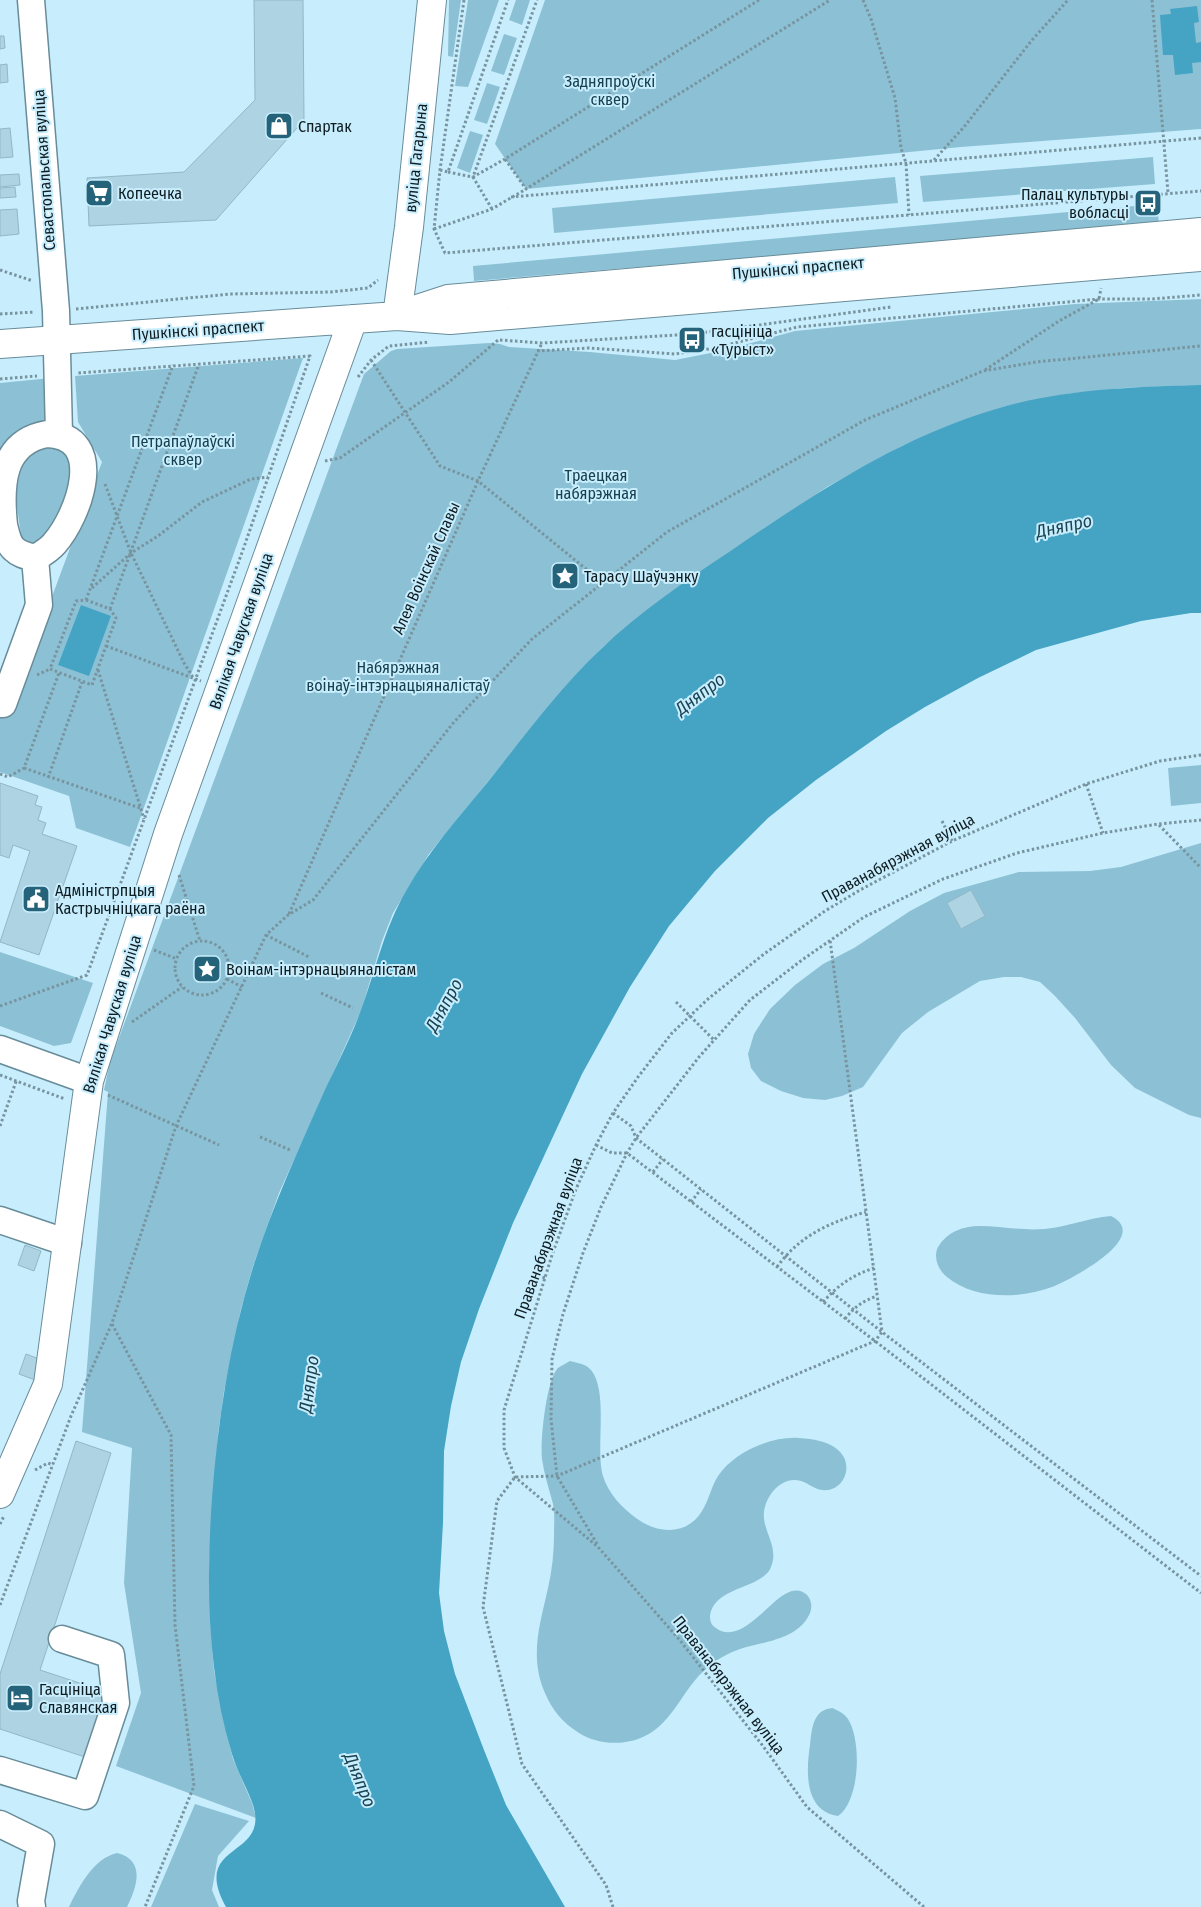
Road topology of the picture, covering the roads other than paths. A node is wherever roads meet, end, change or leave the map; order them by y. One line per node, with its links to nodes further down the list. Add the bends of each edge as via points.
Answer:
1 (31, 0): 7 (street, Севастопальская вуліца)
2 (432, 0): 5 (main road, вуліца Гагарына)
3 (1201, 232): 5 (main road, Пушкінскі праспект, via 448,299)
4 (1201, 256): 5 (main road, Пушкінскі праспект, via 450,320)
5 (397, 316): 6 (main road, Пушкінскі праспект)
6 (353, 319): 7 (main road, Пушкінскі праспект); 13 (main road, Вялікая Чавуская вуліца, via 168,834)
7 (58, 340): 8 (main road, Пушкінскі праспект); 9 (street, Севастопальская вуліца)
8 (0, 344)
9 (59, 434): 10 (street, via 76,445 81,453 84,465 82,485 61,534 54,544); 10 (street, via 34,436 25,442 15,449 3,472 0,504 7,536 13,548)
10 (35, 558): 11 (street, via 39,605 3,704)
11 (0, 704)
12 (0, 1049): 13 (street, via 21,1070)
13 (92, 1093): 15 (main road, Вялікая Чавуская вуліца)
14 (0, 1220): 15 (street)
15 (68, 1243): 16 (main road, Вялікая Чавуская вуліца, via 48,1384)
16 (0, 1494)
17 (62, 1640): 18 (street, via 112,1655 116,1703 85,1796)
18 (0, 1770)
19 (0, 1824): 20 (street, via 41,1844)
20 (32, 1907)

